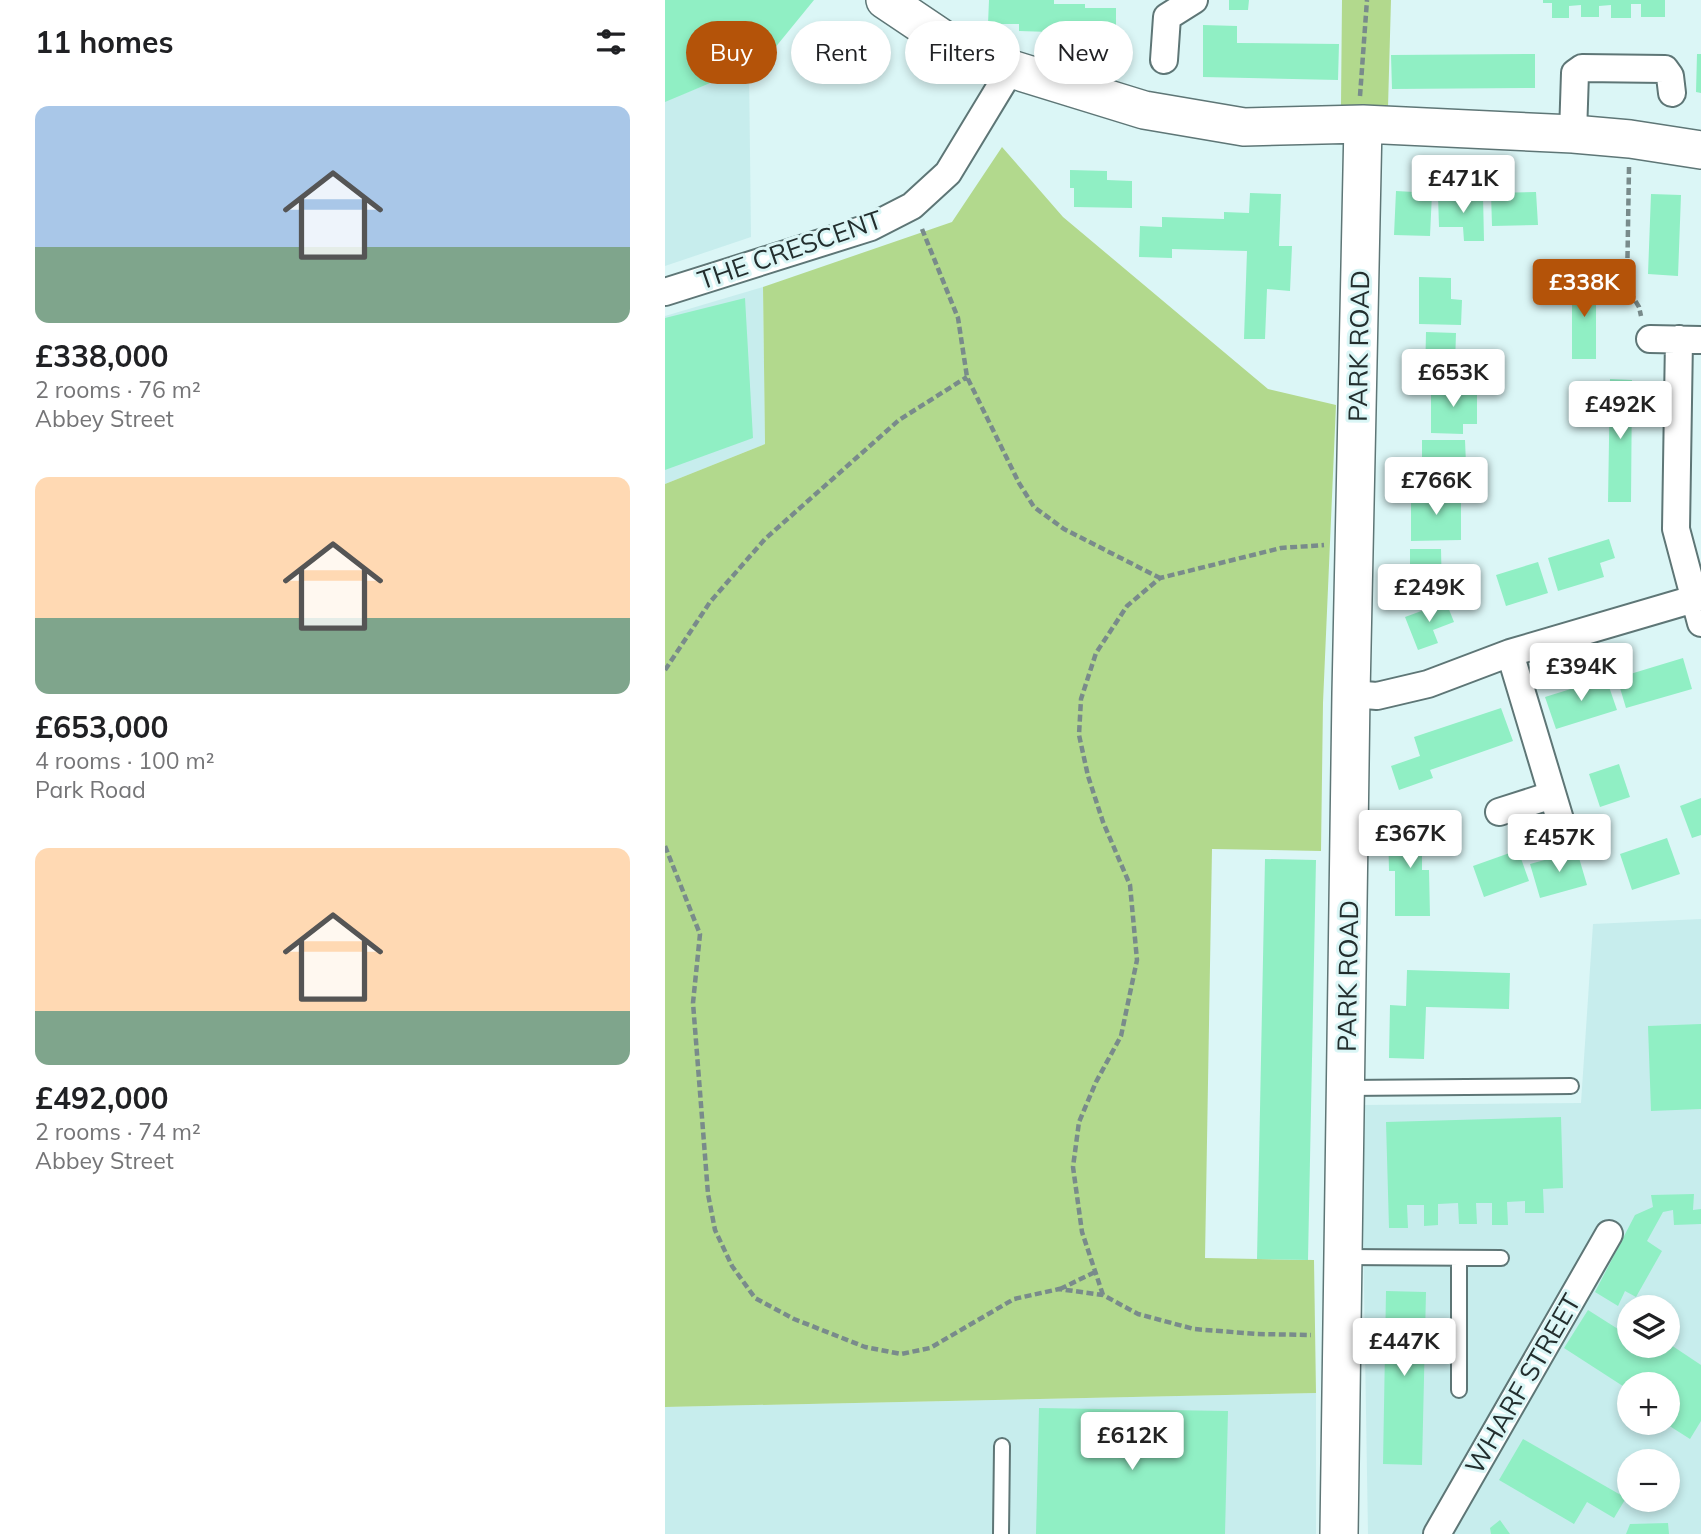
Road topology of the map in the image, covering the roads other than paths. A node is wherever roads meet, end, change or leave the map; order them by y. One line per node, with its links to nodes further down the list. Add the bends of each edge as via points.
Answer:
1 (1194, 0): 3 (street)
2 (899, 4): 4 (street)
3 (1163, 9): 5 (street)
4 (921, 21)
5 (1164, 60)
6 (1020, 72): 9 (street, via 1144,110 1244,127)
7 (1002, 84): 12 (street, THE CRESCENT, via 948,173 912,205 871,227)
8 (1672, 93): 10 (street, via 1665,69 1582,68 1575,74)
9 (1363, 124): 10 (street); 17 (street, PARK ROAD)
10 (1573, 134): 11 (street)
11 (1701, 150)
12 (665, 292)
13 (1650, 339): 14 (street)
14 (1690, 339): 15 (street, via 1676,530)
15 (1699, 606): 16 (street)
16 (1510, 653): 17 (street, via 1428,684 1377,696); 18 (street)
17 (1351, 694): 22 (street, PARK ROAD)
18 (1552, 795): 19 (street); 20 (street)
19 (1499, 811)
20 (1565, 836)
21 (1571, 1086): 22 (lane)
22 (1346, 1088): 24 (street, PARK ROAD)
23 (1609, 1234): 31 (street, WHARF STREET)
24 (1342, 1257): 25 (lane); 30 (street, PARK ROAD)
25 (1459, 1258): 26 (lane); 27 (lane)
26 (1501, 1258)
27 (1459, 1390)
28 (1002, 1446): 29 (lane)
29 (1001, 1534)
30 (1339, 1534)
31 (1437, 1534)

